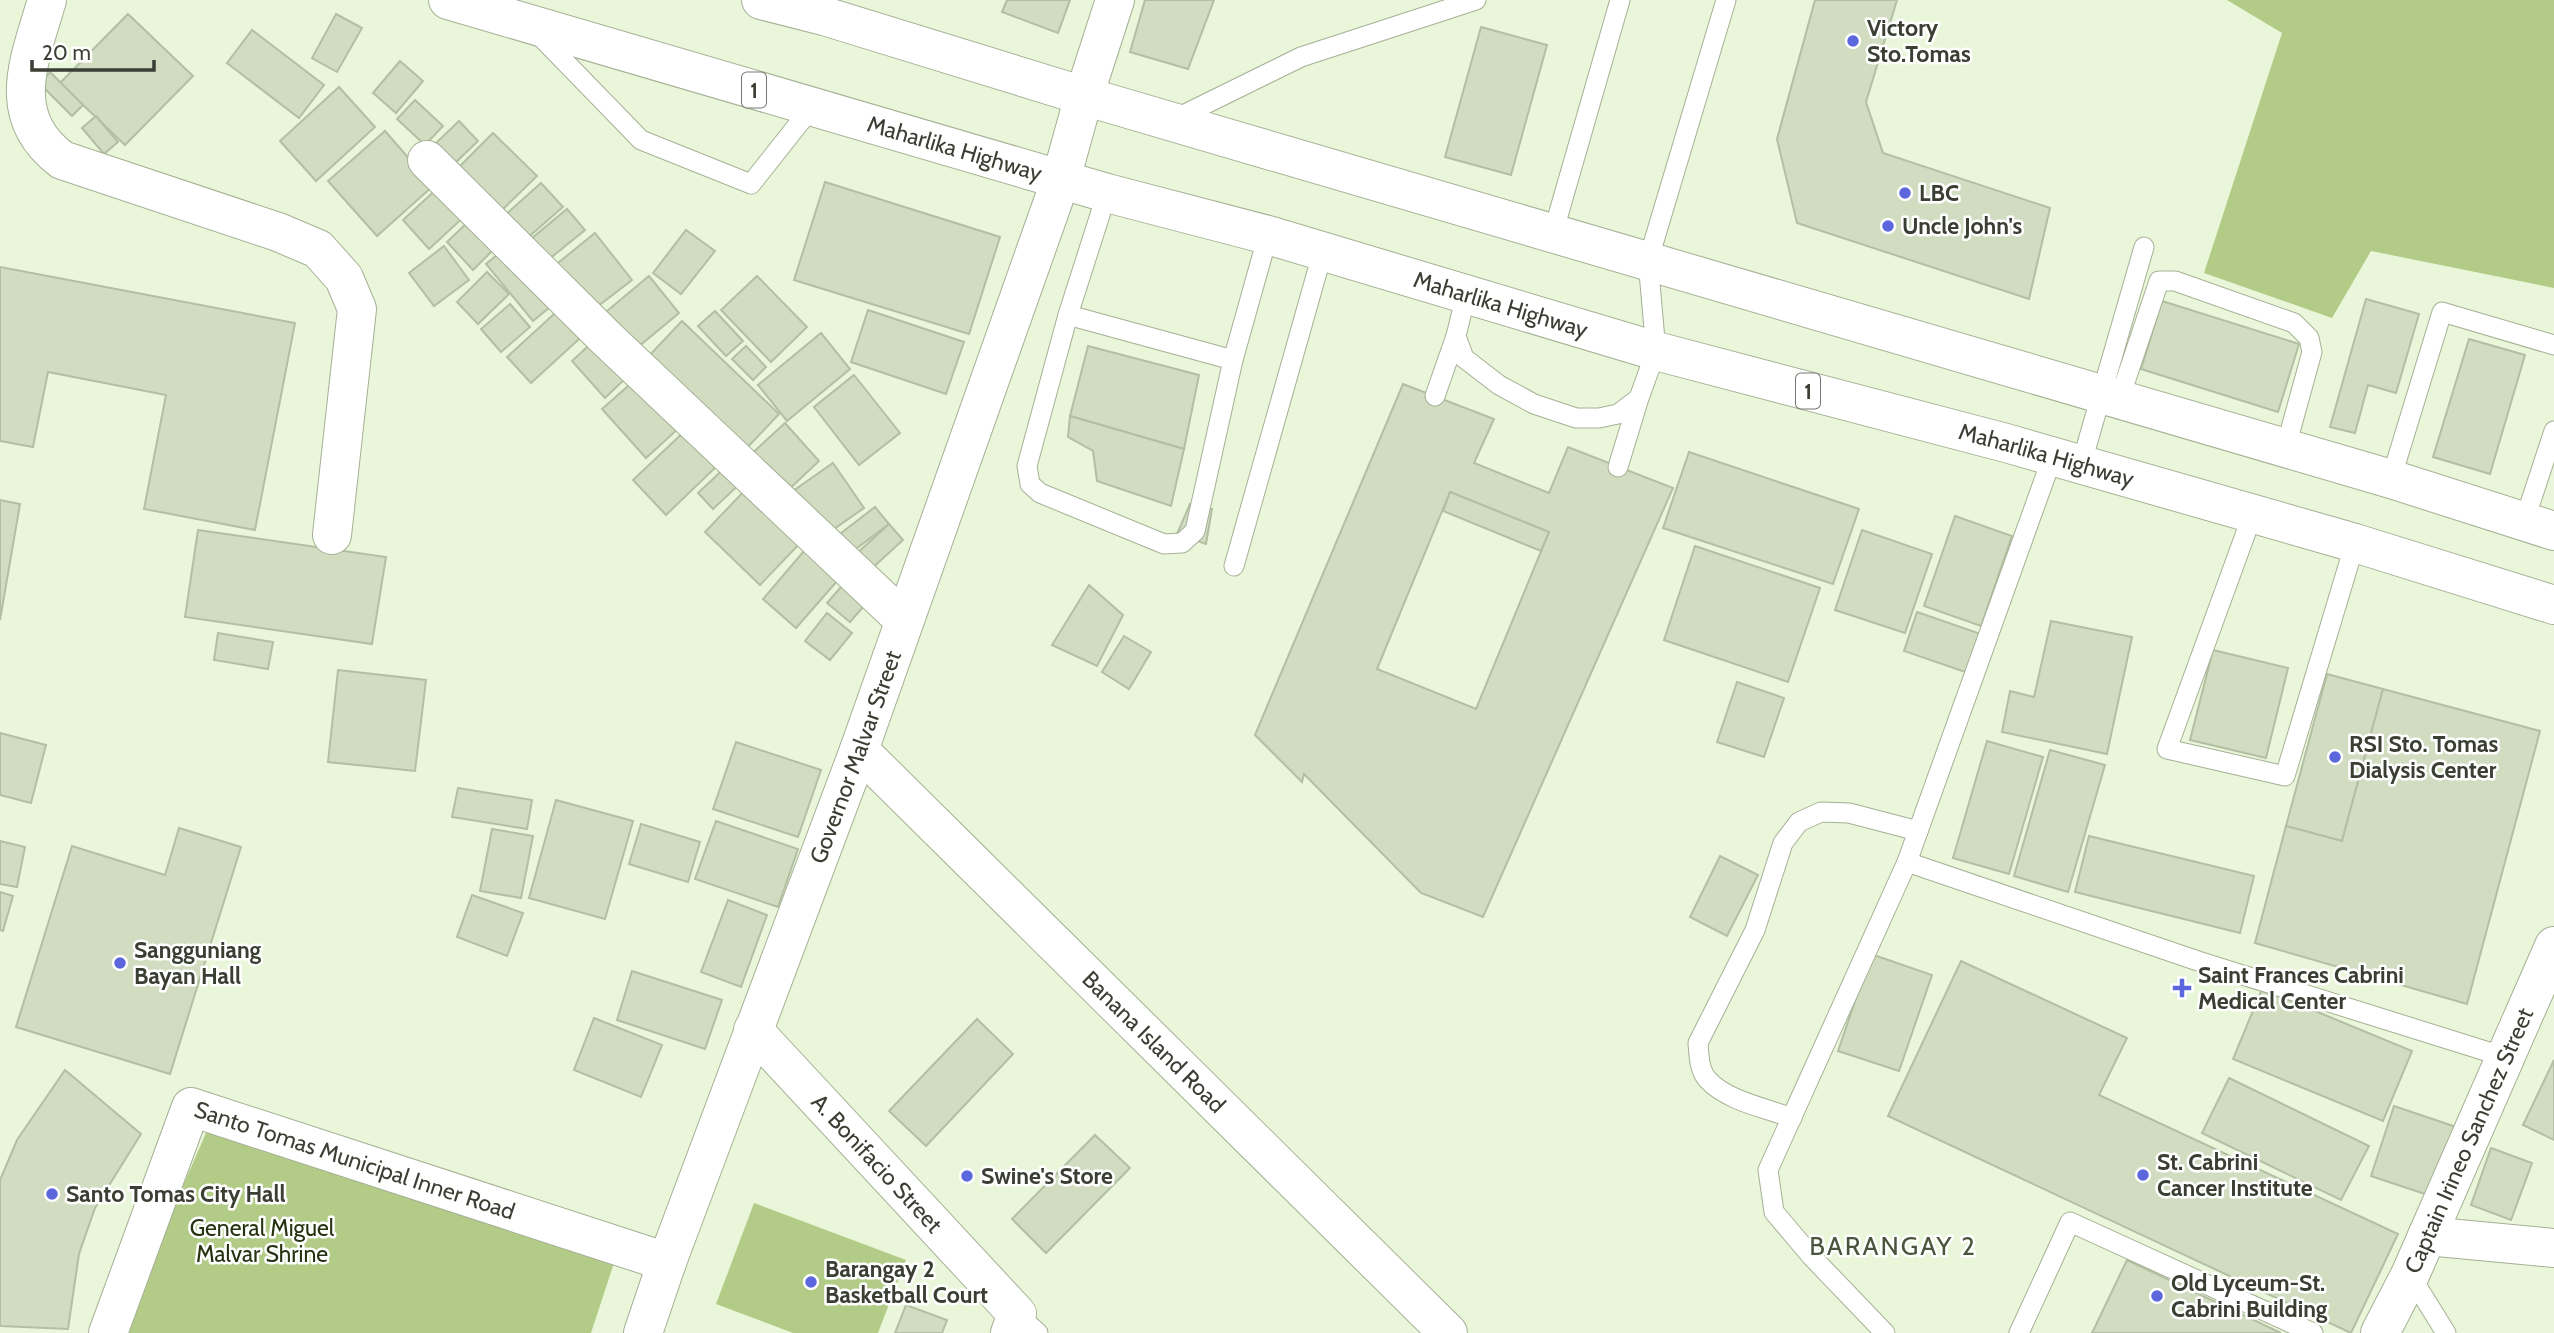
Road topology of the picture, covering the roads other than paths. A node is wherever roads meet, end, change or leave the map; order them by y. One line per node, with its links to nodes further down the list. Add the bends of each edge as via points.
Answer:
1 (47, 0): 38 (main road, via 24,80 27,114 42,145 62,160 318,249 344,278 357,309)
2 (448, 0): 9 (main road, Maharlika Highway / 1)
3 (761, 0): 8 (main road)
4 (1115, 0): 10 (main road, Governor Malvar Street)
5 (1476, 0): 12 (lane, via 1301,57)
6 (1620, 0): 16 (lane)
7 (1726, 0): 20 (lane)
8 (826, 8): 10 (main road)
9 (529, 25): 11 (main road, Maharlika Highway / 1); 11 (lane, via 641,140 751,184)
10 (1084, 96): 12 (main road); 14 (main road, Governor Malvar Street)
11 (812, 107): 14 (main road, Maharlika Highway / 1)
12 (1173, 120): 16 (main road)
13 (427, 160): 42 (main road, via 604,337)
14 (1060, 179): 15 (main road, Maharlika Highway / 1); 42 (main road, Governor Malvar Street)
15 (1107, 193): 17 (main road, Maharlika Highway / 1); 22 (lane)
16 (1553, 233): 20 (main road)
17 (1268, 234): 19 (main road, Maharlika Highway / 1); 26 (lane)
18 (2144, 247): 29 (lane)
19 (1323, 251): 21 (main road, Maharlika Highway / 1); 40 (lane)
20 (1648, 261): 25 (lane); 29 (main road)
21 (1466, 295): 23 (lane); 25 (main road, Maharlika Highway / 1)
22 (1068, 316): 26 (lane); 26 (lane, via 1027,466 1030,484 1040,493 1164,544 1182,543 1195,531)
23 (1456, 336): 27 (lane); 28 (lane, via 1464,358 1499,385 1565,415 1599,418 1618,414)
24 (2554, 345): 35 (lane, via 2442,312)
25 (1656, 351): 28 (lane); 32 (main road, Maharlika Highway / 1)
26 (1233, 360)
27 (1436, 396)
28 (1639, 398): 33 (lane)
29 (2111, 398): 31 (main road); 31 (lane, via 2159,281 2175,281 2294,323 2309,338 2312,352); 32 (lane)
30 (2554, 431): 34 (lane)
31 (2285, 450): 35 (main road)
32 (2067, 461): 36 (main road, Maharlika Highway / 1); 44 (lane)
33 (1618, 467)
34 (2549, 471): 37 (lane)
35 (2391, 479): 37 (main road)
36 (2252, 516): 39 (main road, Maharlika Highway / 1); 39 (lane, via 2167,749 2285,776)
37 (2539, 526)
38 (331, 535)
39 (2355, 543): 41 (main road, Maharlika Highway / 1)
40 (1234, 566)
41 (2554, 605)
42 (903, 619): 43 (main road, Governor Malvar Street)
43 (859, 750): 47 (main road, Governor Malvar Street); 57 (main road, Banana Island Road)
44 (1918, 831): 45 (lane); 49 (lane, via 1849,813 1821,812 1799,822 1783,844 1755,930 1698,1043 1706,1079 1725,1093)
45 (1907, 862): 48 (lane, via 2198,961); 49 (lane)
46 (2554, 946): 48 (main road, Captain Irineo Sanchez Street)
47 (753, 1030): 52 (main road, Governor Malvar Street); 54 (main road, A. Bonifacio Street)
48 (2508, 1058): 50 (main road, Captain Irineo Sanchez Street)
49 (1792, 1118): 58 (lane, via 1768,1170 1774,1212)
50 (2427, 1236): 51 (main road); 53 (main road, Captain Irineo Sanchez Street)
51 (2554, 1248)
52 (667, 1262): 55 (main road, Santo Tomas Municipal Inner Road, via 191,1107); 56 (main road, Governor Malvar Street)
53 (2410, 1275): 61 (main road, Captain Irineo Sanchez Street); 62 (lane)
54 (1022, 1327)
55 (108, 1333)
56 (643, 1333)
57 (1448, 1333)
58 (1885, 1333)
59 (2019, 1333): 60 (lane, via 2070,1222)
60 (2312, 1333)
61 (2380, 1333)
62 (2446, 1333)

